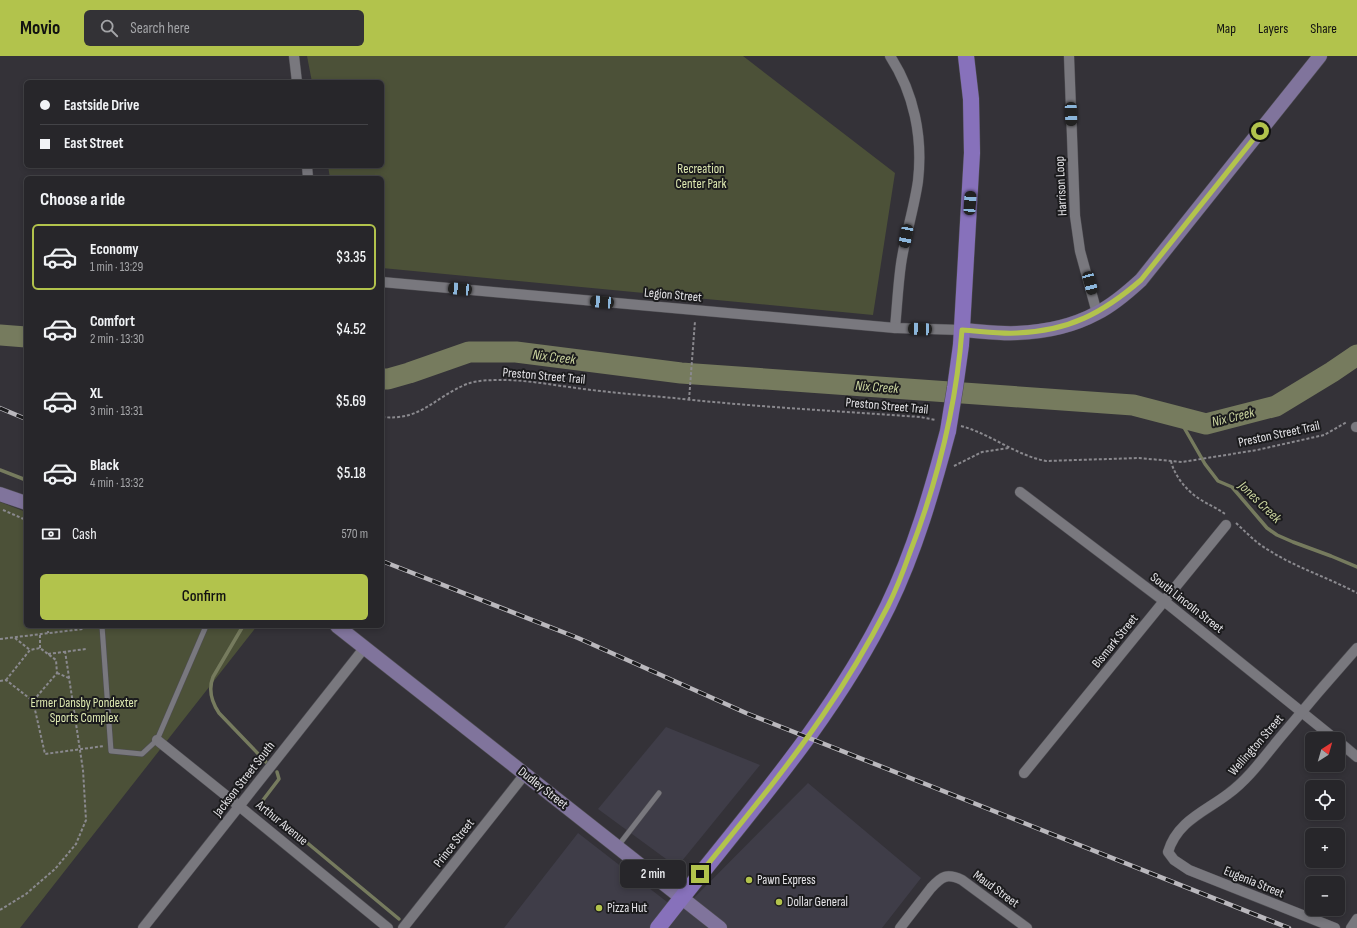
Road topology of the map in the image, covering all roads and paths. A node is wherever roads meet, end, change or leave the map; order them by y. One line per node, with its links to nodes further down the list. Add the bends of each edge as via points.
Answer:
1 (294, 56): 6 (street)
2 (890, 56): 9 (street, via 909,94 920,149 918,181 901,264)
3 (966, 56): 11 (main road, via 971,99 972,153)
4 (1069, 56): 8 (street, Harrison Loop, via 1075,216 1080,251)
5 (1320, 56): 8 (street, via 1141,280)
6 (297, 80)
7 (384, 282): 9 (street, Legion Street)
8 (1098, 313): 11 (street, via 1051,330)
9 (895, 328): 11 (street, Legion Street)
10 (694, 331): 12 (path)
11 (961, 338): 15 (main road, bridge)
12 (689, 400): 13 (path, Preston Street Trail, via 530,381 484,381 469,383 414,414); 15 (path, Preston Street Trail, via 920,417)
13 (384, 417)
14 (1354, 425): 17 (path, Preston Street Trail, via 1324,435 1256,450 1182,462)
15 (948, 426): 16 (path, Preston Street Trail, via 975,430); 62 (main road, via 918,533 888,606 864,650 812,731)
16 (1010, 448): 17 (path, Preston Street Trail, via 1046,461 1138,458); 18 (path, via 982,452)
17 (1171, 461): 23 (path, via 1176,474 1196,497)
18 (954, 466)
19 (1020, 492): 27 (street, South Lincoln Street)
20 (0, 494): 21 (street)
21 (24, 502)
22 (0, 508): 24 (path)
23 (1226, 515)
24 (24, 519)
25 (1228, 522): 26 (path, via 1270,552); 27 (street, Bismark Street)
26 (1357, 593)
27 (1164, 601): 49 (street, South Lincoln Street); 56 (street, Bismark Street)
28 (48, 628): 34 (path)
29 (102, 628): 52 (lane)
30 (205, 628): 51 (lane)
31 (339, 628): 37 (street, Dudley Street)
32 (83, 629): 34 (path)
33 (40, 634): 34 (path); 35 (path); 38 (path)
34 (48, 634)
35 (15, 637): 36 (path); 41 (path)
36 (0, 639)
37 (365, 647): 57 (street, Dudley Street); 59 (street, Jackson Street South)
38 (40, 648): 41 (path); 43 (path)
39 (1357, 648): 49 (street, Wellington Street)
40 (86, 649): 42 (path)
41 (30, 650): 46 (path)
42 (65, 651): 43 (path); 45 (path)
43 (48, 654): 44 (path, via 56,660)
44 (57, 673): 45 (path); 48 (path)
45 (69, 678): 54 (path)
46 (6, 680): 47 (path); 48 (path)
47 (0, 681)
48 (33, 701): 54 (path, via 45,754)
49 (1302, 712): 50 (street, South Lincoln Street); 61 (street, Wellington Street, via 1243,782 1189,820 1178,833)
50 (1326, 732)
51 (157, 740): 52 (lane, via 142,754 111,751); 59 (street, Arthur Avenue)
52 (111, 744): 54 (path)
53 (1345, 747): 55 (street)
54 (79, 749): 63 (path, via 86,820 76,844 49,874 26,894)
55 (1357, 757)
56 (1024, 773)
57 (525, 774): 60 (street, Dudley Street); 67 (street, Prince Street)
58 (659, 793): 60 (lane)
59 (239, 806): 65 (street, Jackson Street South); 66 (street, Arthur Avenue)
60 (617, 847): 62 (street, Dudley Street)
61 (1168, 852): 72 (street, Eugenia Street, via 1174,860 1189,870)
62 (681, 898): 68 (main road); 69 (street, Dudley Street)
63 (0, 910)
64 (1357, 919): 73 (street)
65 (143, 928)
66 (388, 928)
67 (402, 928)
68 (658, 928)
69 (720, 928)
70 (900, 928): 71 (street, Maud Street, via 936,882 947,876 962,880)
71 (1027, 928)
72 (1335, 928)
73 (1351, 928)

